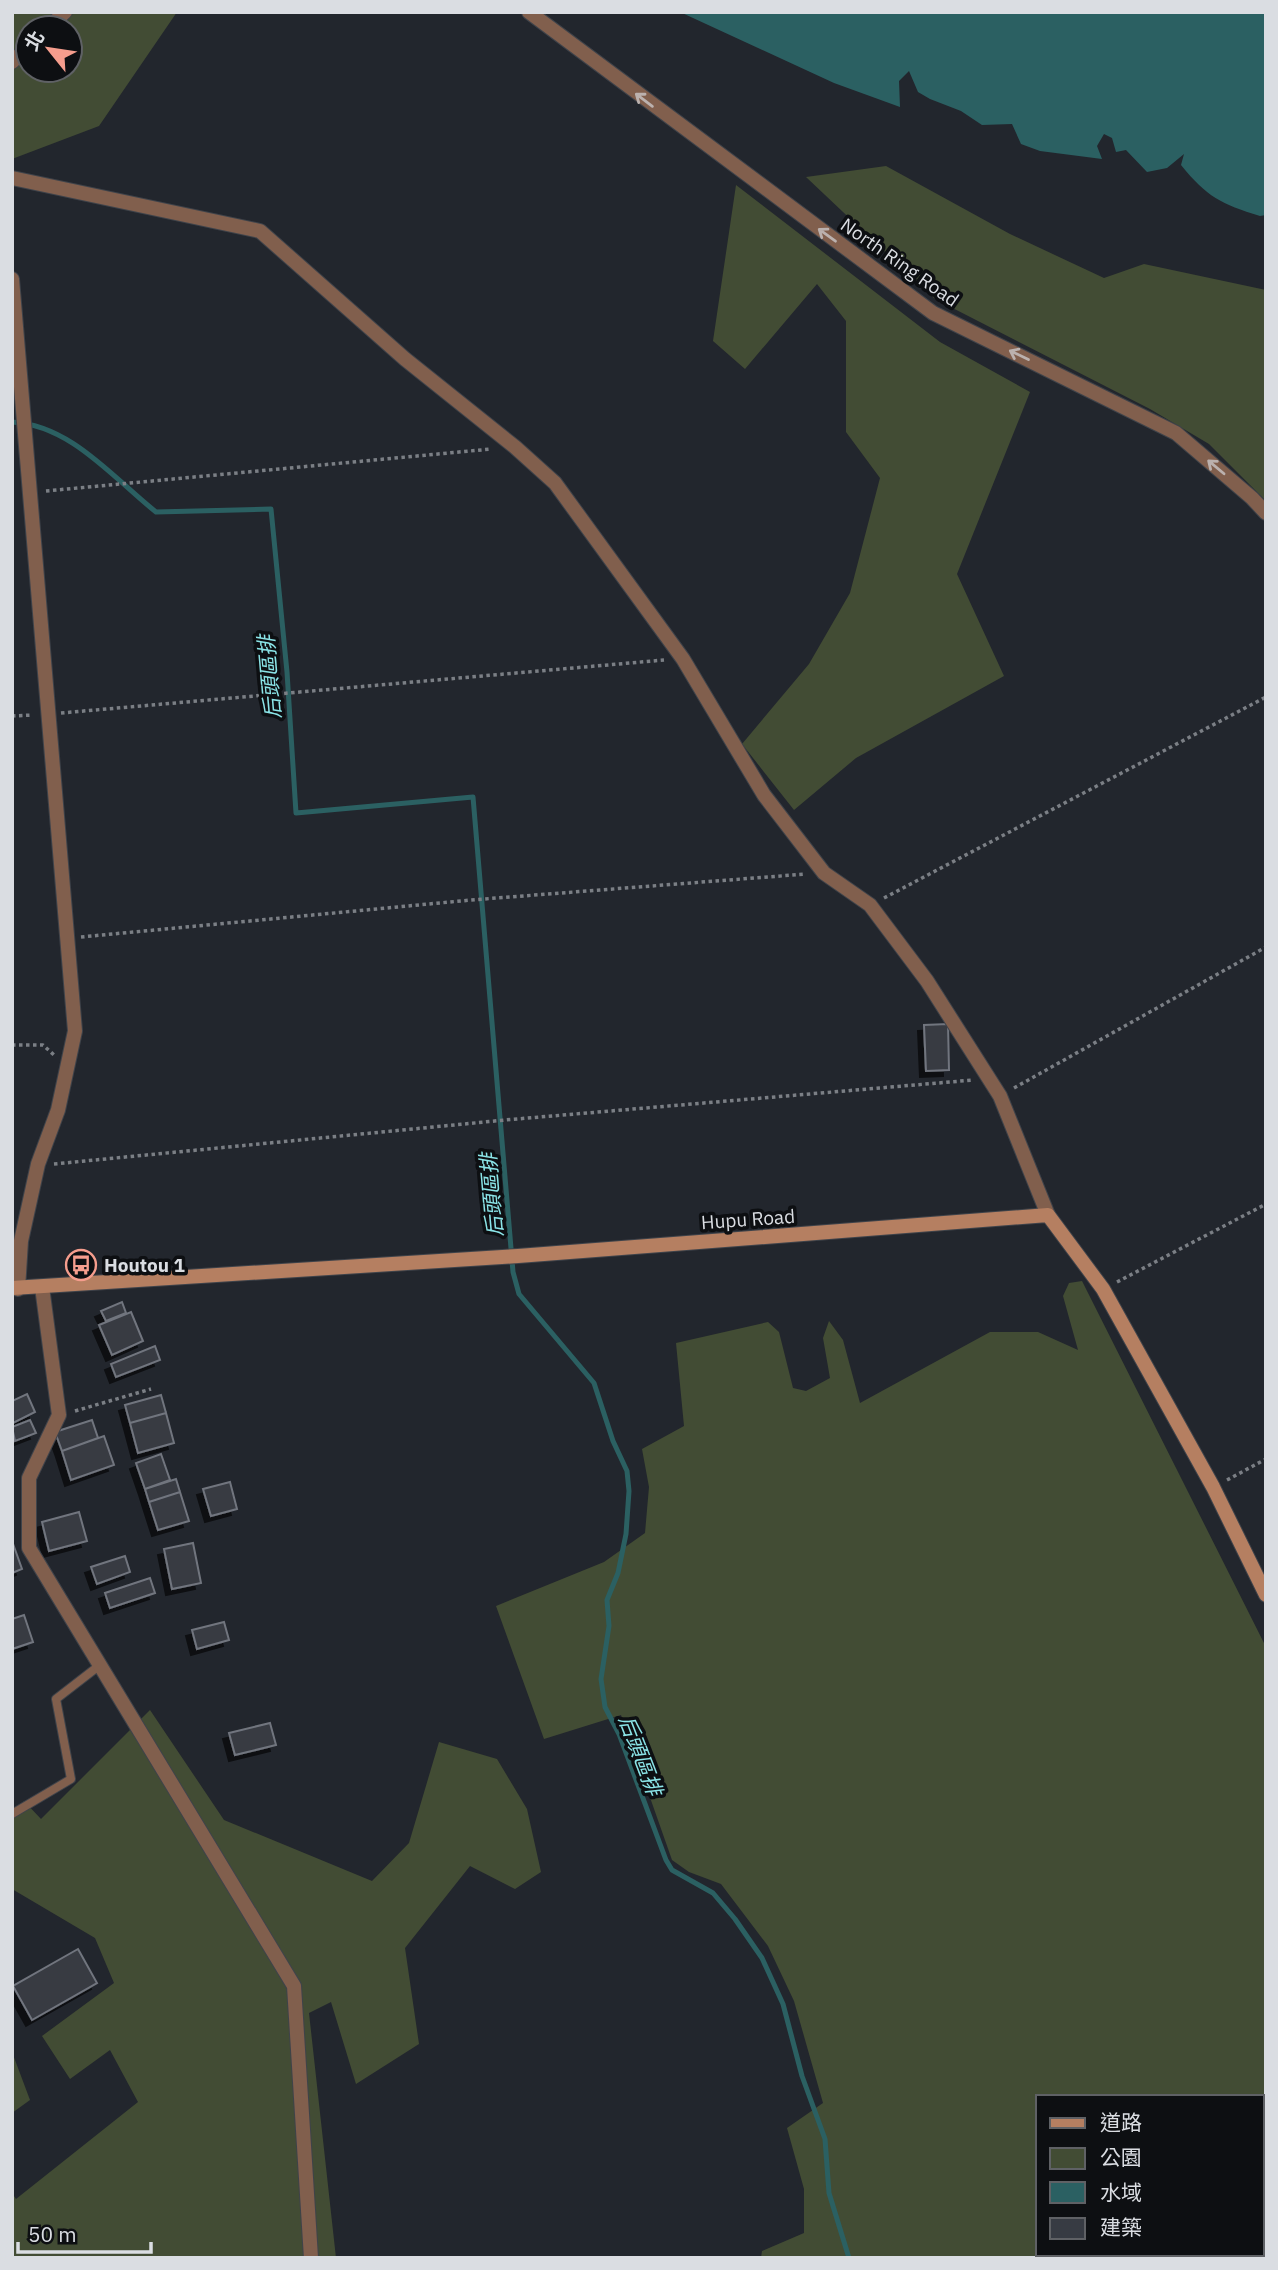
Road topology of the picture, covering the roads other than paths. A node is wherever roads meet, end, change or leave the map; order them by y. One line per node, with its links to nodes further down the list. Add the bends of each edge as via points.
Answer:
1 (529, 12): 4 (street, North Ring Road, one-way to 1, via 1176,433 933,313)
2 (12, 178): 5 (street, via 260,231 555,483 683,659 764,795 824,873 870,905 927,981 1000,1096)
3 (12, 279): 7 (street, via 75,1031 58,1110 38,1164)
4 (1266, 513)
5 (1048, 1215): 6 (main road, Hupu Road); 8 (main road, via 1103,1289 1213,1488)
6 (42, 1287): 7 (main road, Hupu Road); 9 (street, via 59,1415 29,1478 29,1548)
7 (15, 1288)
8 (1266, 1595)
9 (100, 1665): 10 (lane, via 56,1699 71,1779); 11 (street, via 294,1986)
10 (12, 1814)
11 (311, 2258)

